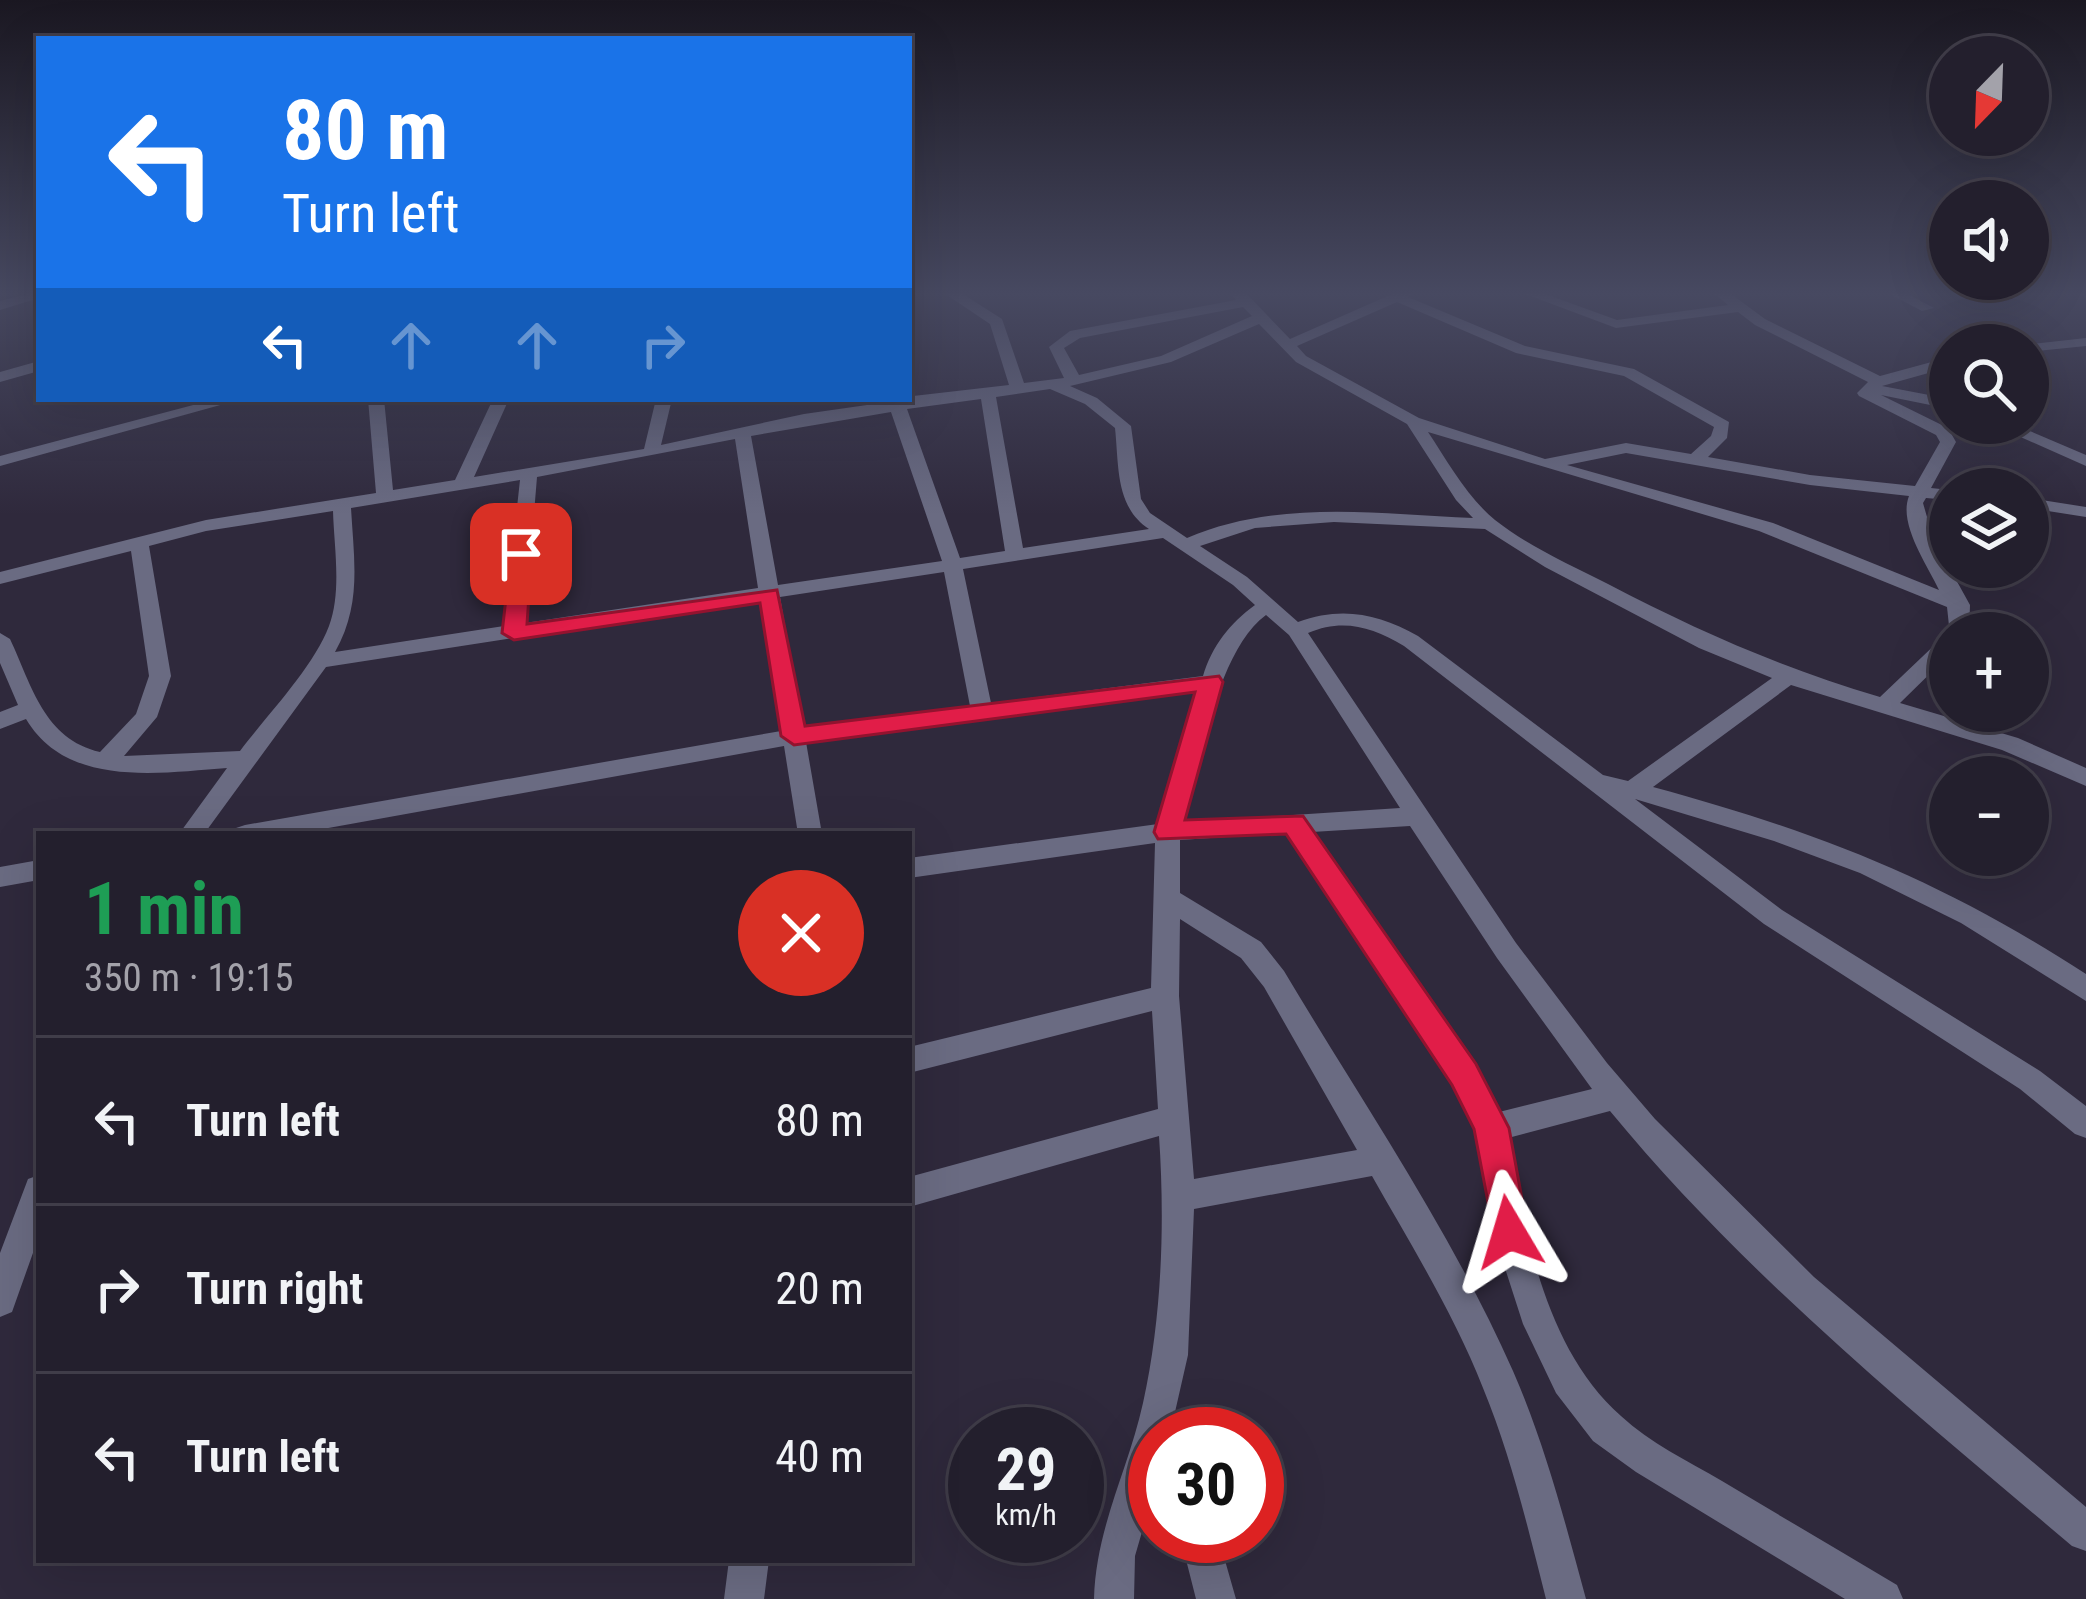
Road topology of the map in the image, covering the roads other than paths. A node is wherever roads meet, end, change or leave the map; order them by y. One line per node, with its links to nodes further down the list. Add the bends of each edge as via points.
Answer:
1 (1010, 366): 12 (street)
2 (1060, 366): 10 (street)
3 (1133, 366): 10 (street)
4 (1319, 366): 23 (street)
5 (1587, 366): 27 (street, via 1648,380 1723,425)
6 (1840, 366): 11 (street)
7 (36, 367): 9 (street)
8 (1929, 368): 11 (street)
9 (0, 377)
10 (1063, 382): 12 (street); 40 (street, via 1123,426 1132,499)
11 (1874, 385): 14 (street); 33 (street, via 1864,393 1869,399 1925,422 1948,442)
12 (1018, 390): 13 (street)
13 (988, 394): 15 (street); 42 (street)
14 (1929, 399)
15 (912, 401)
16 (222, 402): 28 (street)
17 (376, 402): 35 (street)
18 (500, 402): 32 (street)
19 (663, 402): 26 (street)
20 (802, 402): 22 (street)
21 (896, 402): 22 (street); 44 (street)
22 (804, 419): 24 (street)
23 (1413, 421): 30 (street); 39 (street)
24 (742, 433): 26 (street); 49 (street)
25 (2046, 444): 29 (street)
26 (651, 453): 31 (street)
27 (1694, 460): 30 (street, via 1626,448); 33 (street)
28 (0, 461)
29 (2086, 461)
30 (1544, 464): 47 (street, via 1766,527)
31 (529, 474): 32 (street); 54 (street)
32 (462, 484): 35 (street)
33 (1916, 491): 34 (street); 43 (street, via 1915,518)
34 (1929, 493)
35 (385, 496): 36 (street)
36 (342, 503): 41 (street); 56 (street, via 345,594)
37 (2049, 506): 38 (street)
38 (2086, 512)
39 (1489, 524): 40 (street, via 1272,520); 58 (street, via 1629,604)
40 (1173, 540): 42 (street); 50 (street)
41 (139, 542): 46 (street); 66 (street, via 160,676 146,717)
42 (1015, 556): 44 (street)
43 (1929, 556)
44 (953, 566): 49 (street); 62 (street)
45 (1929, 573): 47 (street)
46 (0, 578)
47 (1909, 584): 51 (street)
48 (1947, 588): 51 (street)
49 (770, 595): 54 (street); 64 (street)
50 (1269, 604): 53 (street); 59 (street, via 1240,624)
51 (1960, 605): 52 (street)
52 (1960, 612)
53 (1296, 631): 68 (street, via 1335,616 1384,626); 70 (street)
54 (514, 633): 56 (street)
55 (0, 639): 60 (street)
56 (320, 661): 65 (street)
57 (1929, 662): 61 (street)
58 (1788, 677): 61 (street); 69 (street)
59 (1210, 682): 62 (street); 75 (street)
60 (34, 707): 63 (street); 66 (street, via 46,732 73,752)
61 (1882, 707): 67 (street)
62 (982, 712): 64 (street)
63 (0, 721)
64 (794, 736): 73 (street); 74 (street)
65 (244, 759): 66 (street); 72 (street)
66 (106, 761)
67 (2083, 771)
68 (1594, 780): 69 (street); 85 (street, via 1819,949 2030,1080)
69 (1632, 790): 80 (street, via 1791,837 1914,887)
70 (1421, 816): 71 (street); 83 (street, via 1555,1019)
71 (1293, 824): 75 (street); 86 (street, via 1464,1074)
72 (192, 831)
73 (262, 831)
74 (810, 831)
75 (1168, 832): 76 (street); 79 (street)
76 (912, 868)
77 (36, 871): 78 (street)
78 (0, 877)
79 (1166, 897): 81 (street); 87 (street, via 1251,950)
80 (2086, 989)
81 (1165, 996): 82 (street); 84 (street)
82 (912, 1059)
83 (1617, 1096): 86 (street); 94 (street, via 1736,1228 1858,1343)
84 (1174, 1118): 88 (street); 89 (street)
85 (2086, 1124)
86 (1491, 1128): 101 (street, via 1509,1232 1540,1324 1606,1427)
87 (1376, 1161): 89 (street); 100 (street, via 1453,1286 1499,1381)
88 (912, 1191)
89 (1179, 1197): 92 (street)
90 (36, 1198): 91 (street)
91 (0, 1300)
92 (1165, 1407)
93 (1128, 1520): 98 (street, via 1115,1556)
94 (2086, 1532)
95 (749, 1563): 97 (street)
96 (1206, 1563): 99 (street)
97 (744, 1599)
98 (1114, 1599)
99 (1216, 1599)
100 (1566, 1599)
101 (1883, 1599)

